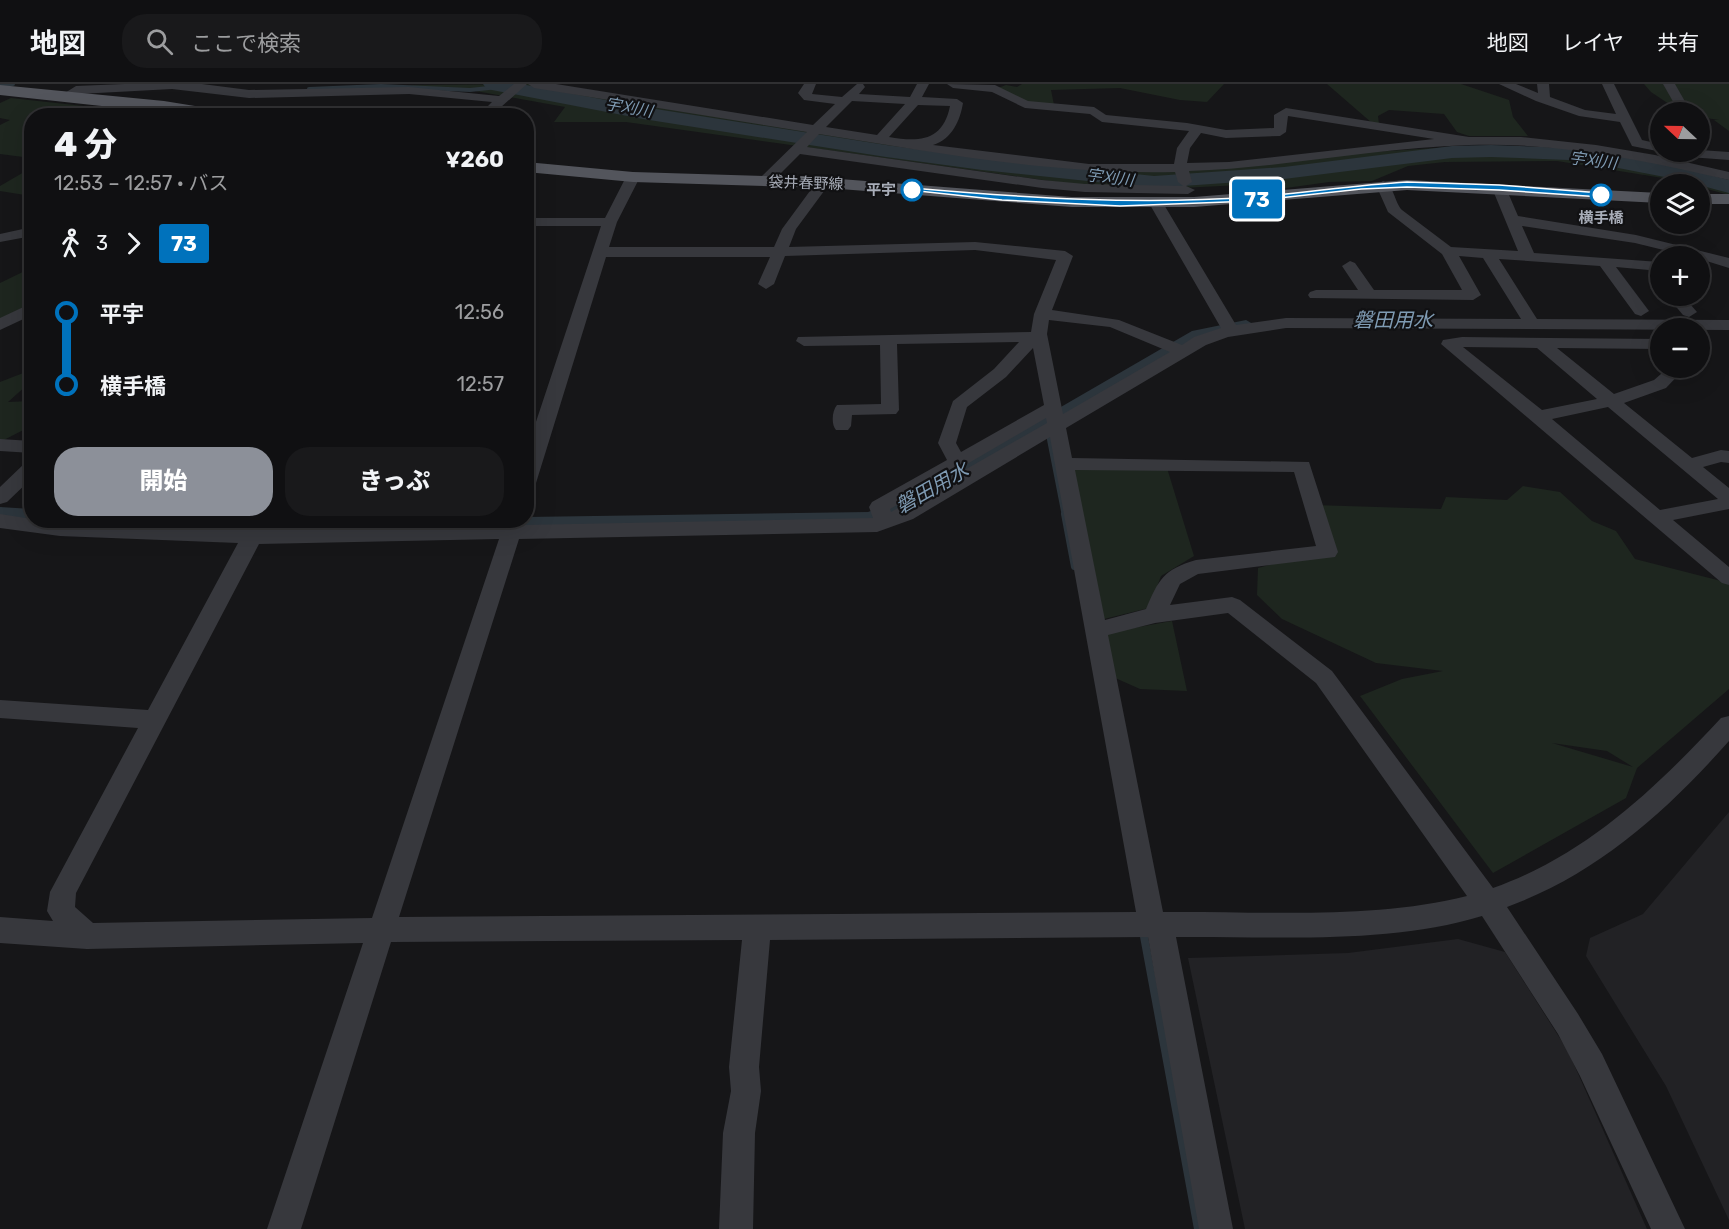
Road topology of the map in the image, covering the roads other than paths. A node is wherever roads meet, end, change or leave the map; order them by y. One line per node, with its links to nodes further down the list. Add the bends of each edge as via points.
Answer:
1 (521, 84): 17 (street)
2 (534, 84): 23 (street)
3 (810, 84): 16 (street, via 804,93 808,97)
4 (861, 84): 16 (street)
5 (923, 84): 18 (street)
6 (961, 84): 24 (street, via 995,89 1025,105 1094,111 1102,118)
7 (1505, 84): 15 (street)
8 (1543, 84): 15 (street, via 1545,96)
9 (1608, 84): 22 (street)
10 (1669, 84): 19 (street)
11 (163, 85): 12 (street); 14 (street, via 76,90)
12 (196, 85): 17 (street, via 255,94 423,89)
13 (4, 92): 14 (main road)
14 (66, 96): 20 (main road)
15 (1540, 98): 22 (street, via 1583,113)
16 (845, 99): 18 (street); 23 (street)
17 (499, 100): 21 (street)
18 (914, 101): 25 (street); 25 (street, via 957,103 955,118 929,144)
19 (1679, 102)
20 (161, 108)
21 (492, 108)
22 (1625, 119): 27 (street, via 1637,143)
23 (815, 129): 25 (street); 28 (street); 32 (street, via 1044,164)
24 (1197, 130): 26 (street, via 1226,134 1280,132 1280,115 1286,112); 32 (street, via 1184,144)
25 (882, 137)
26 (1469, 141): 32 (street); 33 (street, via 1596,149)
27 (1650, 146)
28 (797, 148): 35 (street); 39 (street, via 1042,184)
29 (1710, 156): 30 (street)
30 (1729, 156)
31 (534, 168): 34 (main road, 袋井春野線)
32 (1180, 169): 39 (street)
33 (1729, 176)
34 (633, 177): 35 (main road, 袋井春野線); 46 (street)
35 (765, 181): 36 (main road, 袋井春野線)
36 (823, 183): 43 (main road, 袋井春野線, via 1014,199); 52 (street, via 789,229)
37 (1383, 185): 38 (main road, 袋井春野線); 39 (main road, 袋井春野線, via 1253,199); 50 (street, via 1389,206 1400,218)
38 (1499, 188): 40 (main road, 袋井春野線); 44 (street)
39 (1191, 196): 43 (main road, 袋井春野線)
40 (1650, 197)
41 (1710, 199): 42 (main road)
42 (1729, 199)
43 (1156, 203): 73 (street)
44 (1514, 220): 49 (street); 54 (street)
45 (534, 222): 46 (street)
46 (610, 222): 51 (street)
47 (24, 233): 48 (street)
48 (0, 238)
49 (1639, 240): 55 (street); 57 (street)
50 (1448, 251): 53 (street); 63 (street, via 1473,295)
51 (600, 252): 52 (street); 88 (street)
52 (778, 252): 62 (street); 69 (street, via 975,246 1065,256)
53 (1488, 254): 54 (street); 70 (street)
54 (1528, 257): 56 (street)
55 (1650, 257)
56 (1605, 263): 58 (street); 66 (street)
57 (1729, 263)
58 (1650, 265)
59 (1350, 266): 63 (street)
60 (1710, 267): 61 (street)
61 (1729, 268)
62 (766, 284)
63 (1368, 293): 64 (street)
64 (1316, 295)
65 (1684, 306): 68 (street)
66 (1641, 311)
67 (24, 312): 71 (street)
68 (1689, 312)
69 (1042, 315): 74 (street); 79 (street, via 1113,323)
70 (1532, 324): 72 (street); 73 (street, via 1286,323)
71 (0, 326)
72 (1729, 326)
73 (1231, 331): 79 (street)
74 (1037, 336): 75 (street); 82 (street); 89 (street, via 1000,373 959,405 947,443)
75 (888, 339): 76 (street); 84 (street, via 890,410 843,409)
76 (804, 341)
77 (1541, 343): 78 (street); 81 (street); 83 (street, via 1449,344)
78 (1650, 344)
79 (1183, 351): 82 (street)
80 (1666, 378): 81 (street, via 1660,384)
81 (1612, 401): 83 (street); 91 (street)
82 (1055, 416): 89 (street); 90 (street); 98 (street, via 906,514)
83 (1538, 416): 96 (street)
84 (842, 426)
85 (0, 445): 86 (street)
86 (24, 446)
87 (1729, 456): 91 (street)
88 (534, 458)
89 (957, 462): 98 (street, via 879,507)
90 (1064, 464): 106 (street, via 1302,466 1328,552 1179,572 1170,581); 107 (street)
91 (1689, 465): 94 (street)
92 (24, 475): 93 (street)
93 (0, 498)
94 (1729, 498)
95 (1729, 503): 96 (street)
96 (1656, 517): 105 (street)
97 (0, 520): 99 (street)
98 (885, 522): 100 (street, via 852,527)
99 (24, 524)
100 (534, 526)
101 (53, 528): 104 (street)
102 (342, 528): 104 (street)
103 (512, 528): 115 (street)
104 (257, 529): 109 (street)
105 (1729, 578)
106 (1155, 615): 107 (street); 111 (street, via 1233,605 1324,677)
107 (1096, 630): 112 (street)
108 (0, 709): 109 (street)
109 (153, 720): 116 (street, via 63,892 61,911)
110 (1729, 725): 111 (street, via 1659,799 1597,848)
111 (1488, 903): 112 (street, via 1421,919 1367,923); 120 (street, via 1591,1065)
112 (1156, 925): 113 (street); 119 (street)
113 (757, 927): 115 (street); 118 (street, via 744,1067 746,1091 739,1133)
114 (0, 930): 116 (street)
115 (382, 930): 116 (street); 117 (street)
116 (87, 936)
117 (284, 1229)
118 (736, 1229)
119 (1216, 1229)
120 (1668, 1229)

